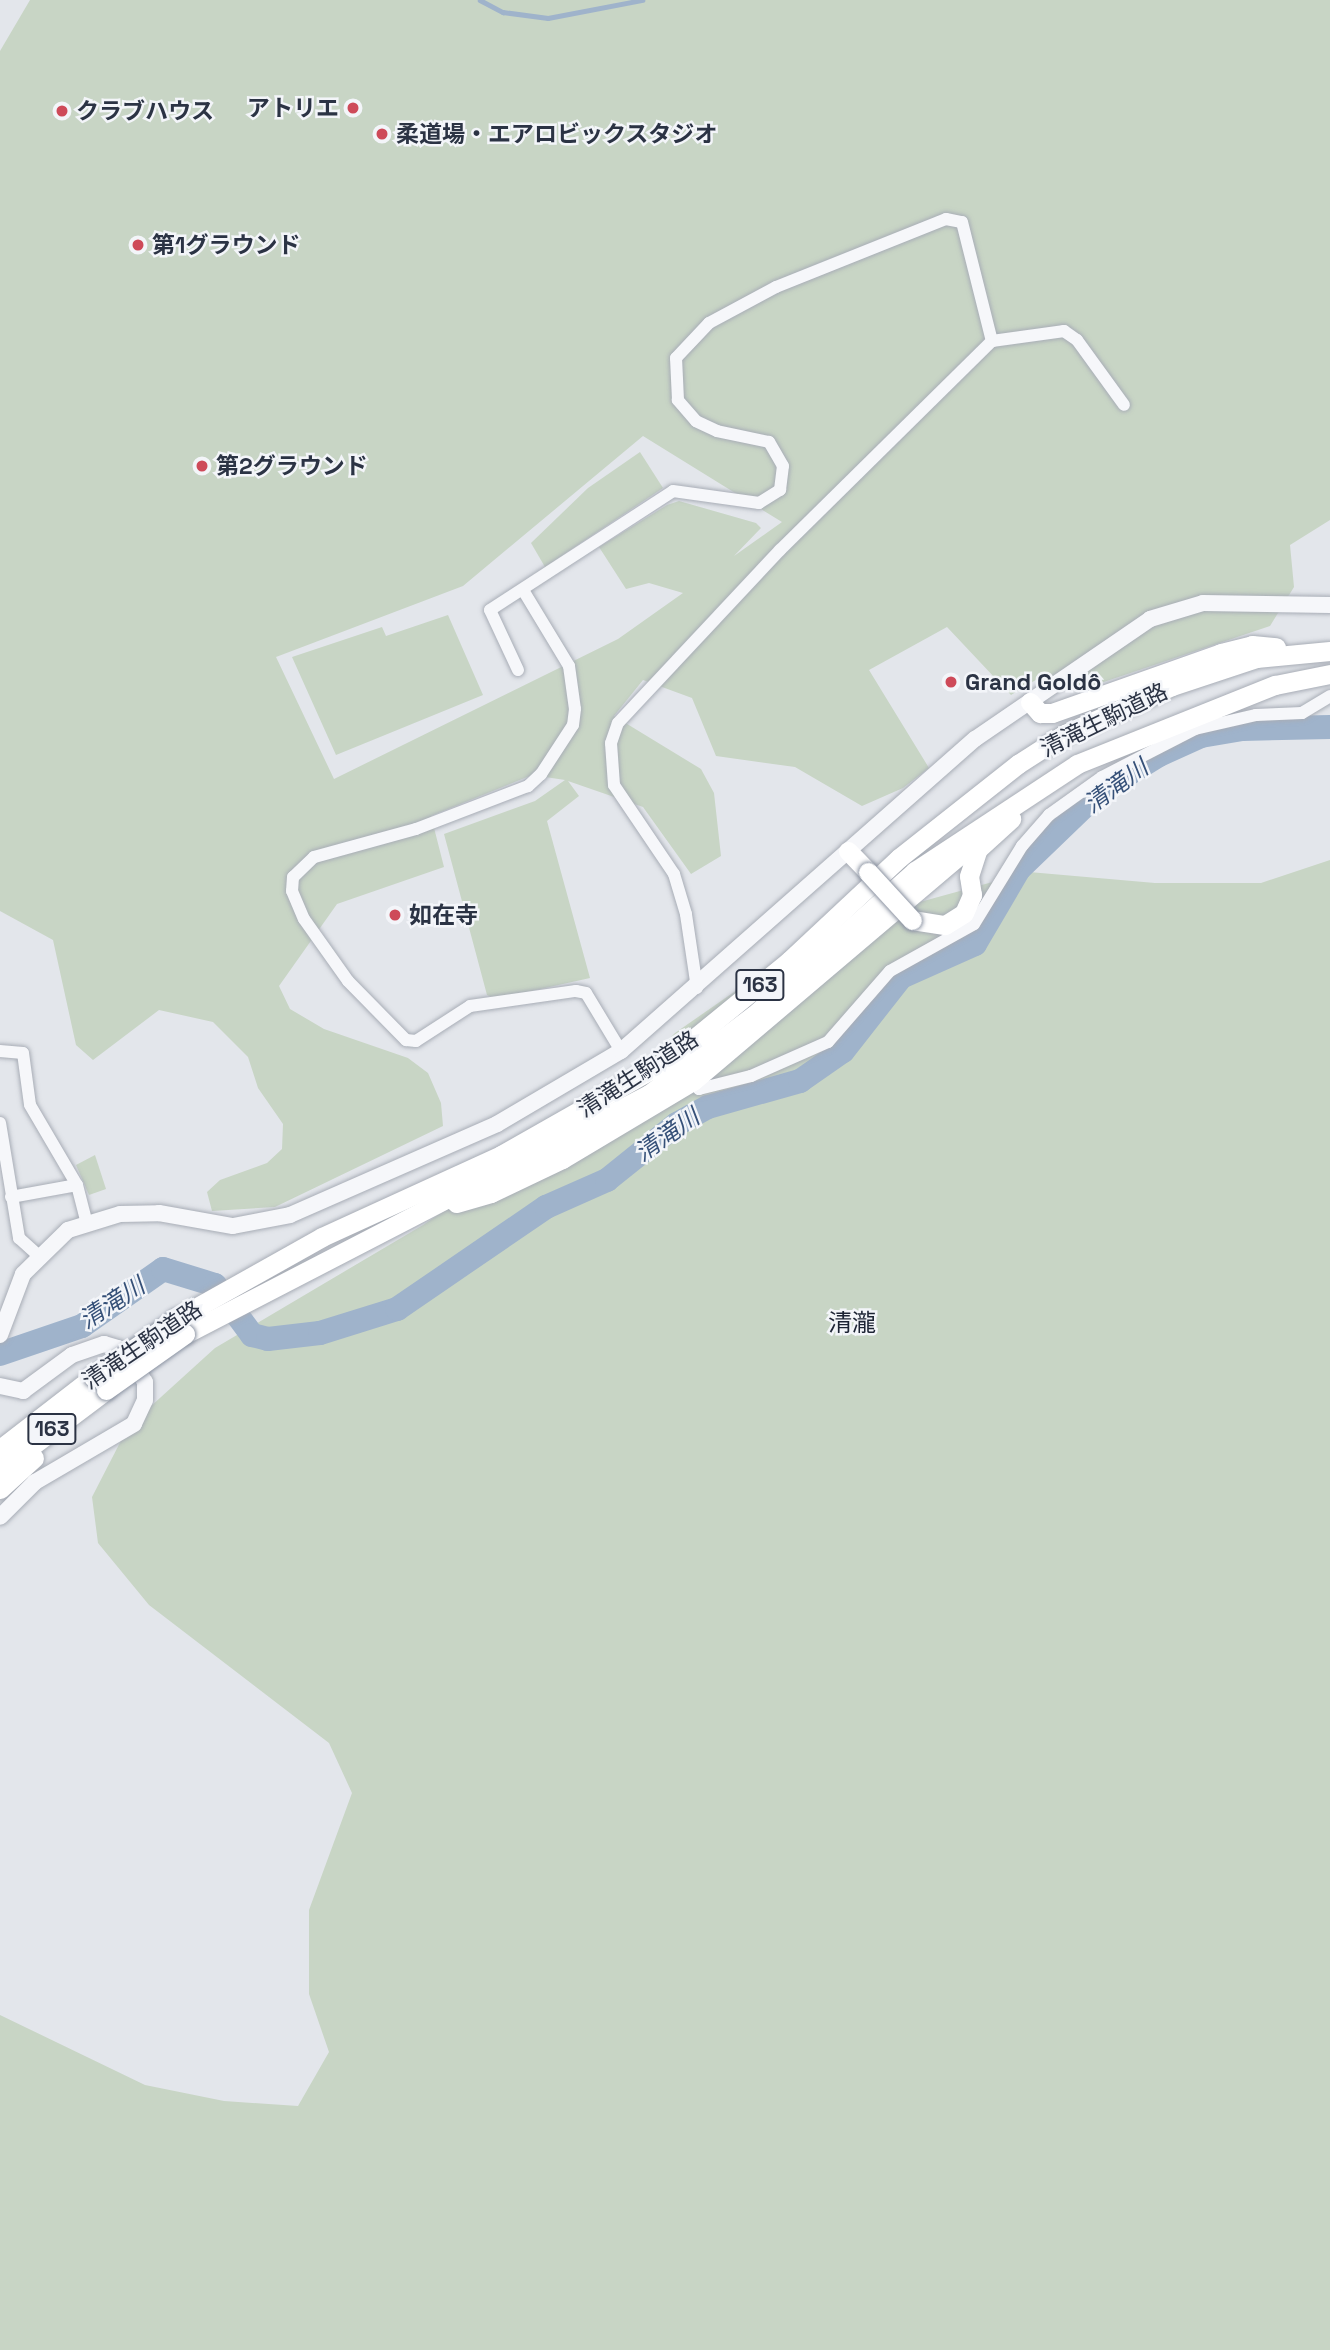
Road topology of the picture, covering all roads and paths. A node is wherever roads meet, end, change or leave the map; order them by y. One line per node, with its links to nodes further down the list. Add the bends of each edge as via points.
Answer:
1 (992, 341): 2 (street, via 1064,331 1077,340); 3 (street, via 962,222 946,219 743,301 709,323 676,358 678,400 696,421 717,431 769,442 783,466 780,490 758,503 673,491); 15 (street, via 780,550 618,723 611,743 614,785 674,874 686,914)
2 (1124, 405)
3 (523, 590): 6 (street, via 490,610); 17 (street, via 569,666 575,709 573,725 541,774 528,786 416,829 314,857 293,877 292,891 304,919 348,981 406,1040 416,1041 470,1006 576,991 586,993)
4 (1330, 605): 9 (street, via 1203,603 1173,610 1129,632)
5 (1330, 650): 9 (highway, 163, via 1252,645 1052,713 1040,713); 26 (highway, 清滝生駒道路 / 163, via 1256,658 1172,686 1065,734 1018,764 899,858 790,960 665,1062 501,1155 322,1237)
6 (518, 670)
7 (1330, 674): 10 (highway, 清滝生駒道路 / 163, via 1275,685)
8 (1330, 696): 18 (street, via 1302,713 1256,715 1195,729 1102,777 1049,815 1022,846 974,924 890,971 828,1042 751,1076 699,1089)
9 (1030, 702): 12 (street, via 975,739)
10 (1135, 738): 11 (highway); 22 (highway, 清滝生駒道路 / 163, via 1077,764 915,871 754,1015 649,1094)
11 (1011, 819): 13 (highway); 14 (highway, via 978,849)
12 (848, 851): 14 (highway, bridge, via 912,920 934,926 956,920 970,904); 15 (street)
13 (937, 872): 14 (highway, via 954,868); 18 (highway)
14 (970, 876)
15 (697, 988): 17 (street)
16 (0, 1051): 20 (street, via 23,1053 30,1105)
17 (621, 1051): 23 (street, via 497,1124 290,1215 233,1226 159,1213 120,1214)
18 (693, 1081): 22 (highway, via 562,1159 491,1193)
19 (0, 1123): 21 (street)
20 (78, 1185): 21 (street); 23 (street)
21 (11, 1197): 24 (street, via 19,1238)
22 (417, 1213): 26 (highway, 清滝生駒道路 / 163)
23 (87, 1224): 24 (street, via 68,1230)
24 (38, 1255): 25 (street)
25 (5, 1303): 27 (street)
26 (180, 1326): 28 (highway, 清滝生駒道路 / 163, bridge)
27 (2, 1329)
28 (99, 1383): 30 (highway, 清滝生駒道路 / 163); 31 (highway, 清滝生駒道路 / 163)
29 (0, 1386): 34 (street, via 23,1391 72,1355 104,1344 131,1359 145,1382 145,1399 134,1424 35,1482)
30 (76, 1410): 32 (highway, 清滝生駒道路 / 163); 33 (highway)
31 (0, 1447)
32 (0, 1470)
33 (0, 1489)
34 (0, 1517)

